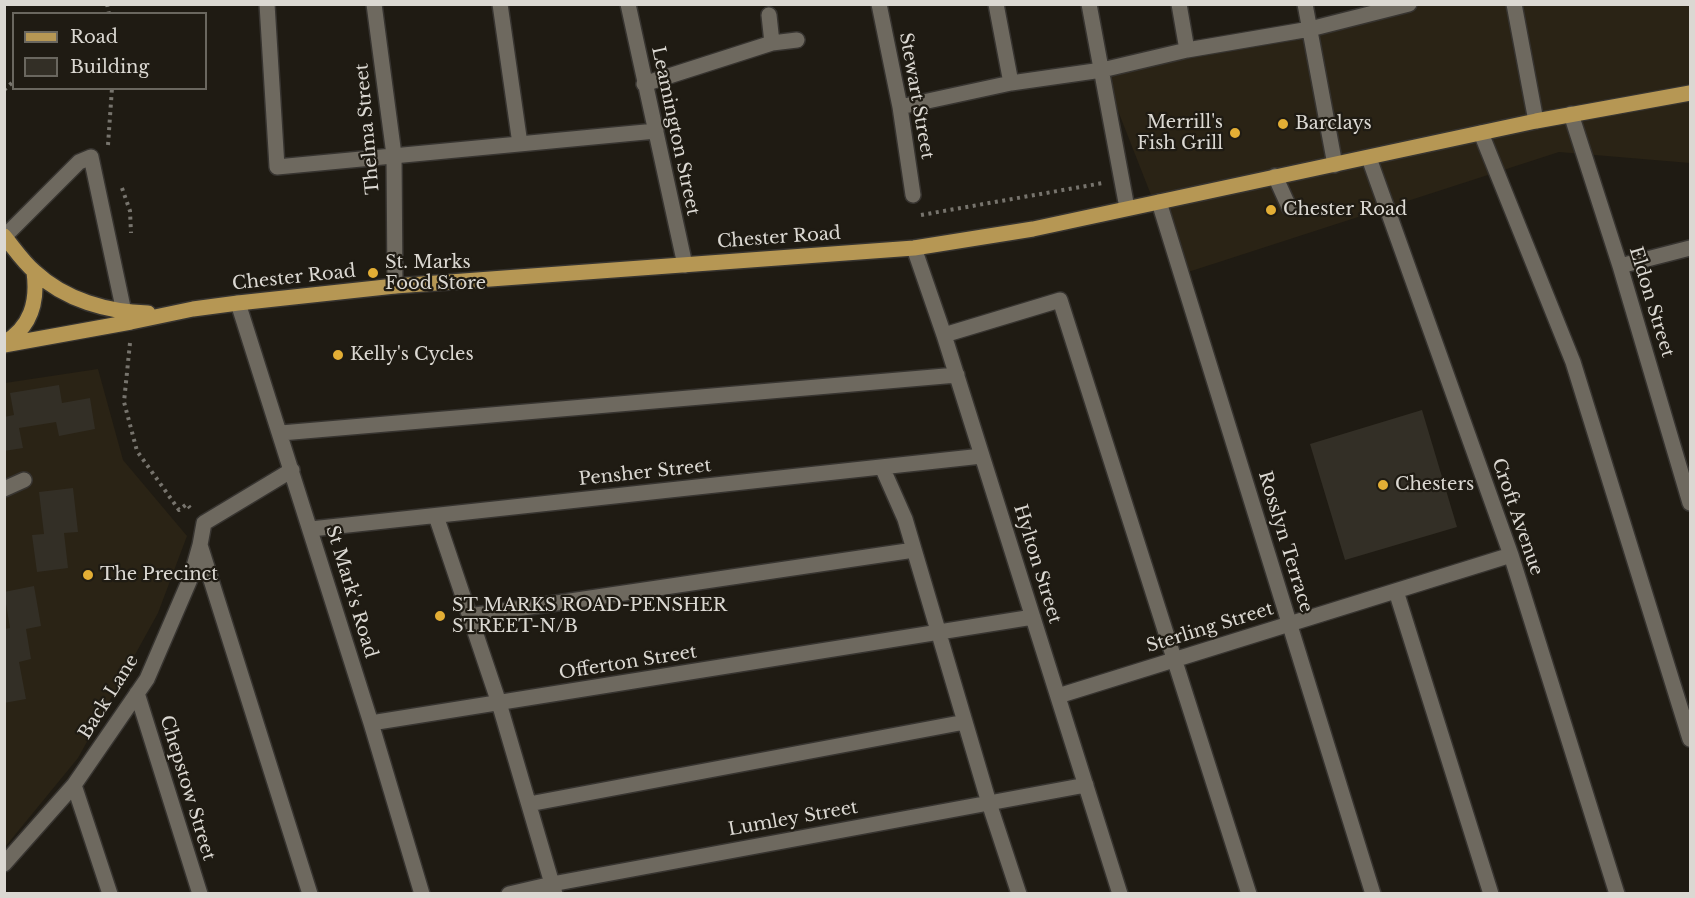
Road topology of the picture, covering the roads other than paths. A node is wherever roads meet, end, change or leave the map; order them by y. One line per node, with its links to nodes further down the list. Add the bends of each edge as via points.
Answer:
1 (267, 4): 27 (street, via 277,167)
2 (374, 4): 27 (street, Thelma Street)
3 (500, 4): 26 (street)
4 (628, 4): 19 (street, Leamington Street)
5 (879, 4): 21 (street, Stewart Street)
6 (996, 4): 18 (street)
7 (1089, 4): 17 (street)
8 (1179, 4): 16 (street)
9 (1305, 4): 13 (street)
10 (1409, 4): 13 (street)
11 (1514, 4): 23 (street)
12 (769, 15): 15 (street)
13 (1310, 28): 16 (street); 29 (street)
14 (797, 40): 15 (street)
15 (772, 42): 19 (street)
16 (1187, 50): 17 (street)
17 (1102, 70): 18 (street); 34 (street)
18 (1011, 83): 21 (street)
19 (644, 84): 24 (street, Leamington Street)
20 (1690, 93): 22 (main road, Chester Road)
21 (900, 107): 31 (street, Stewart Street)
22 (1571, 114): 23 (main road, Chester Road); 39 (street, Eldon Street)
23 (1536, 121): 25 (main road, Chester Road)
24 (656, 131): 26 (street); 38 (street, Leamington Street)
25 (1481, 133): 28 (main road, Chester Road); 71 (street, via 1573,362)
26 (520, 144): 27 (street)
27 (394, 155): 41 (street, Thelma Street)
28 (1369, 158): 29 (main road, Chester Road); 59 (street, Croft Avenue)
29 (1335, 165): 30 (main road, Chester Road)
30 (1275, 176): 32 (main road, Chester Road); 33 (street)
31 (913, 195)
32 (1159, 202): 34 (main road, Chester Road); 63 (street, Rosslyn Terrace)
33 (1289, 207)
34 (1127, 208): 36 (main road, Chester Road, via 1032,229)
35 (4, 236): 40 (main road); 44 (street, via 79,162 91,157)
36 (914, 248): 38 (main road, Chester Road); 45 (street, Hylton Street)
37 (1690, 248): 39 (street)
38 (685, 265): 41 (main road, Chester Road)
39 (1620, 266): 54 (street, Eldon Street)
40 (34, 272): 44 (main road, via 76,298); 46 (main road, via 34,305 21,330)
41 (395, 286): 42 (main road, Chester Road)
42 (238, 303): 43 (main road, Chester Road); 48 (street, St Mark's Road)
43 (193, 309): 44 (main road, via 152,314); 46 (main road, Chester Road)
44 (124, 312)
45 (944, 335): 47 (street, Hylton Street); 65 (street, via 1060,300)
46 (4, 344)
47 (957, 375): 48 (street); 49 (street, Hylton Street)
48 (281, 433): 51 (street, St Mark's Road)
49 (982, 456): 50 (street, Pensher Street); 62 (street, Hylton Street)
50 (882, 467): 55 (street, Pensher Street); 58 (street)
51 (292, 470): 56 (street, St Mark's Road); 57 (street, Back Lane, via 204,523)
52 (24, 480): 53 (street)
53 (4, 489)
54 (1690, 502)
55 (436, 516): 56 (street, Pensher Street); 61 (street)
56 (311, 529): 70 (street, St Mark's Road)
57 (200, 545): 66 (street, Back Lane, via 191,577 147,679); 81 (street)
58 (914, 550): 61 (street); 64 (street)
59 (1511, 555): 60 (street, Sterling Street); 88 (street, Croft Avenue)
60 (1396, 591): 63 (street, Sterling Street); 87 (street)
61 (470, 616): 68 (street)
62 (1033, 617): 64 (street, Offerton Street); 67 (street, Hylton Street)
63 (1290, 624): 65 (street, Sterling Street); 86 (street, Rosslyn Terrace)
64 (939, 632): 68 (street, Offerton Street); 69 (street)
65 (1175, 660): 67 (street, Sterling Street); 85 (street)
66 (137, 693): 72 (street, Back Lane); 80 (street, Chepstow Street)
67 (1058, 696): 73 (street, Hylton Street)
68 (500, 703): 70 (street, Offerton Street); 75 (street)
69 (965, 722): 74 (street); 75 (street)
70 (371, 723): 82 (street, St Mark's Road)
71 (1690, 740)
72 (74, 785): 76 (street, Back Lane); 79 (street)
73 (1086, 786): 74 (street, Lumley Street); 84 (street, Hylton Street)
74 (989, 803): 77 (street, Lumley Street); 78 (street)
75 (529, 804): 77 (street)
76 (4, 864)
77 (554, 889): 83 (street, Lumley Street)
78 (1015, 893)
79 (110, 894)
80 (200, 894)
81 (310, 894)
82 (422, 894)
83 (509, 894)
84 (1120, 894)
85 (1250, 894)
86 (1373, 894)
87 (1491, 894)
88 (1617, 894)

